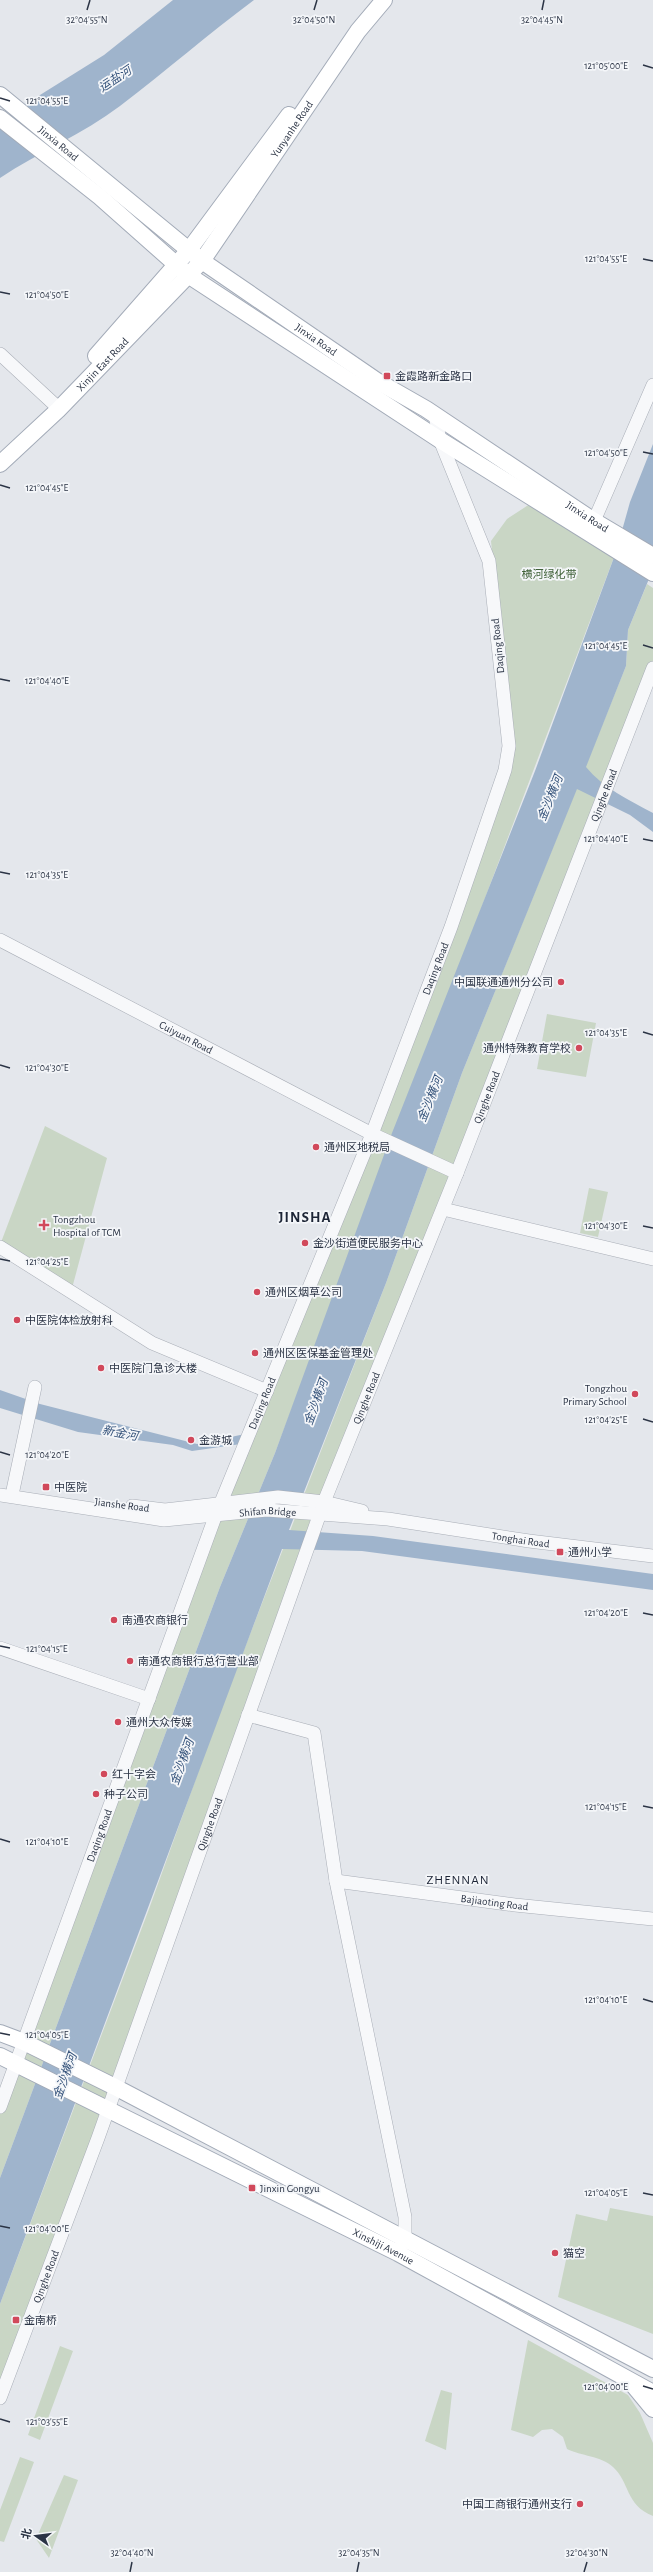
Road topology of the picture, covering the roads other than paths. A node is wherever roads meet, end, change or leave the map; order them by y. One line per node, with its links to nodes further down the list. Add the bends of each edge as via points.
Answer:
1 (370, 0): 5 (main road, Yunyanhe Road, via 341,35 298,103)
2 (384, 0): 6 (main road, Yunyanhe Road, via 358,31)
3 (3, 98): 5 (main road, Jinxia Road)
4 (0, 118): 7 (main road, Jinxia Road)
5 (189, 250): 6 (main road, Jinxia Road); 7 (main road, Xinjin East Road)
6 (202, 261): 8 (main road, Xinjin East Road); 12 (main road, Jinxia Road, via 377,381)
7 (176, 265): 8 (main road, Jinxia Road); 11 (main road, Xinjin East Road)
8 (188, 275): 13 (main road, Jinxia Road); 15 (main road, Xinjin East Road, via 58,410)
9 (0, 354): 11 (street)
10 (653, 385): 16 (street)
11 (54, 404): 14 (main road, Xinjin East Road)
12 (435, 415): 13 (street, Daqing Road); 16 (main road, Jinxia Road)
13 (440, 440): 17 (main road, Jinxia Road); 22 (street, Daqing Road, via 489,560 509,746 505,770 451,927)
14 (0, 454)
15 (0, 464)
16 (594, 521): 17 (main road, Jinxia Road)
17 (611, 540): 18 (main road, Jinxia Road); 19 (main road, Jinxia Road)
18 (653, 556)
19 (653, 573)
20 (653, 668): 23 (street, Qinghe Road)
21 (0, 940): 22 (street, Cuiyuan Road)
22 (372, 1134): 23 (street, Cuiyuan Road); 27 (street, Daqing Road)
23 (457, 1173): 24 (street, Qinghe Road)
24 (443, 1209): 26 (street); 30 (street, Qinghe Road)
25 (0, 1247): 27 (street, via 152,1343)
26 (653, 1259)
27 (267, 1391): 31 (street, Daqing Road)
28 (34, 1392): 29 (street, via 24,1435)
29 (3, 1494): 31 (street, Jianshe Road, via 164,1520)
30 (324, 1502): 31 (street, Shifan Bridge, via 278,1497); 32 (street, Qinghe Road); 33 (street, Tonghai Road)
31 (218, 1511): 32 (street, Shifan Bridge, via 267,1510); 36 (street, Daqing Road)
32 (320, 1514): 33 (street, Tonghai Road); 37 (street, Qinghe Road)
33 (388, 1519): 34 (street, Tonghai Road, via 530,1541)
34 (653, 1556)
35 (0, 1648): 36 (street)
36 (149, 1699): 41 (street, Daqing Road)
37 (248, 1715): 38 (street, via 314,1732); 44 (street, Qinghe Road)
38 (336, 1881): 39 (street, Bajiaoting Road, via 515,1905); 47 (street, via 405,2217)
39 (653, 1919)
40 (0, 2033): 41 (main road, Xinshiji Avenue)
41 (24, 2042): 43 (street, Daqing Road); 44 (main road, Xinshiji Avenue)
42 (0, 2056): 43 (main road, Xinshiji Avenue)
43 (16, 2063): 45 (street); 46 (main road, Xinshiji Avenue)
44 (116, 2087): 46 (street, Qinghe Road); 47 (main road, Xinshiji Avenue)
45 (0, 2107)
46 (107, 2110): 47 (main road, Xinshiji Avenue); 53 (street, Qinghe Road)
47 (401, 2246): 49 (main road, Xinshiji Avenue); 51 (main road, Xinshiji Avenue)
48 (653, 2356): 49 (main road)
49 (631, 2358): 50 (main road, Xinshiji Avenue)
50 (653, 2369)
51 (630, 2382): 52 (main road, Xinshiji Avenue); 54 (main road)
52 (653, 2393)
53 (0, 2398)
54 (653, 2409)

